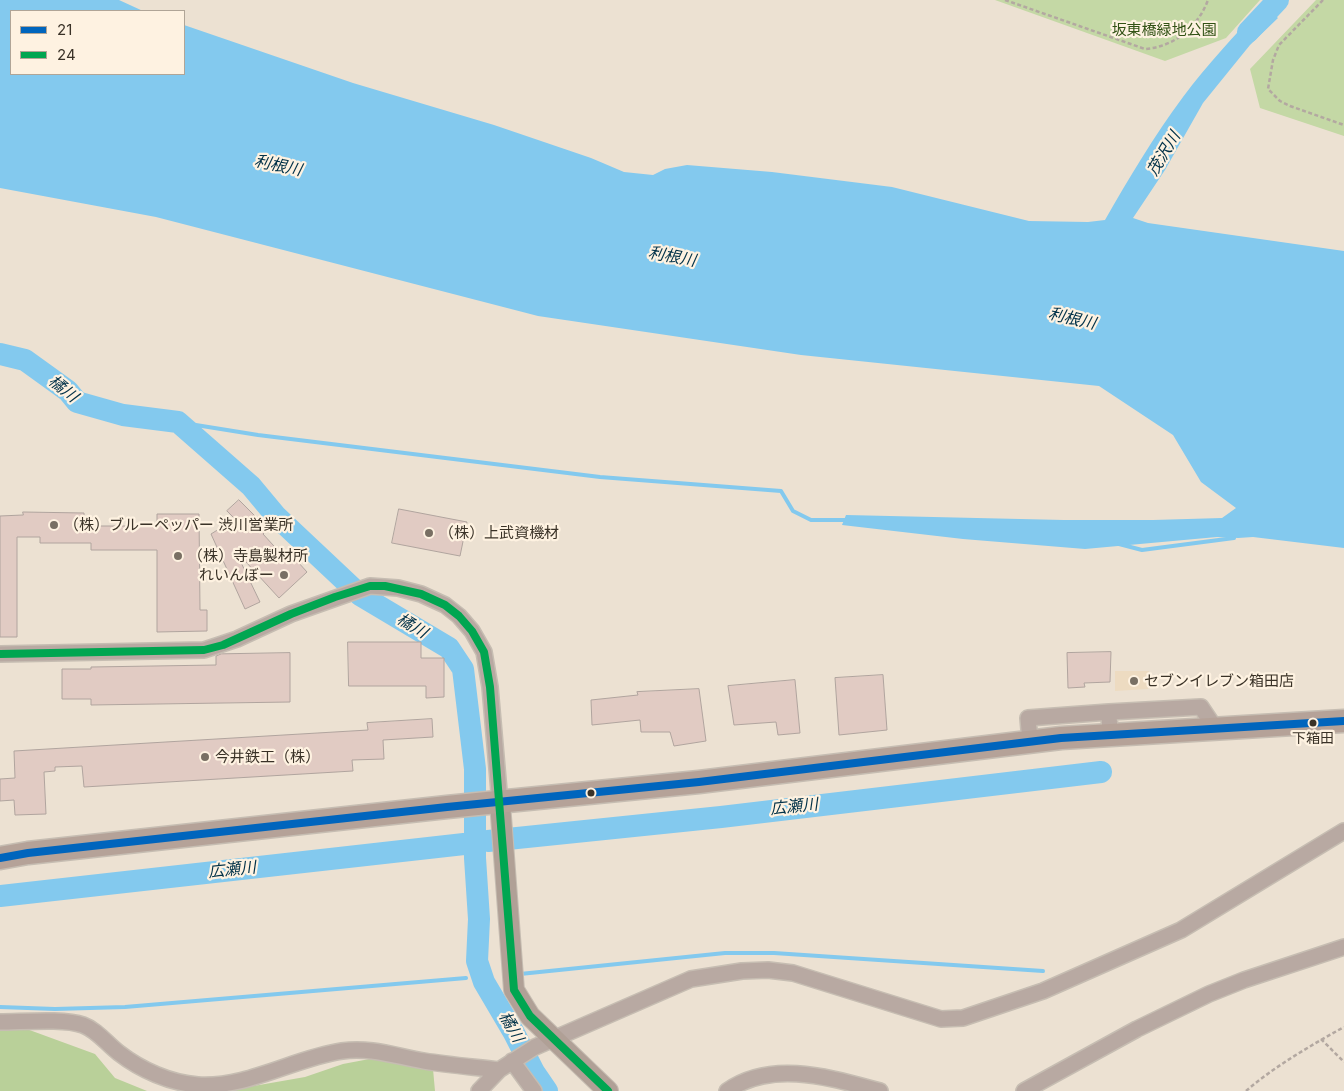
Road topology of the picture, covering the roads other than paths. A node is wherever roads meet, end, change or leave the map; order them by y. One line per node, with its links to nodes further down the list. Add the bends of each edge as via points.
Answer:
1 (0, 654): 7 (street, via 204,650 370,586 421,594 445,605 459,616 484,652 490,687)
2 (1109, 712): 4 (street, via 1201,707); 5 (street); 6 (street, via 1028,718)
3 (1344, 721): 4 (highway)
4 (1215, 728): 5 (highway)
5 (1110, 734): 6 (highway)
6 (1030, 741): 7 (highway)
7 (492, 803): 9 (highway); 12 (main road, via 501,827 514,990)
8 (1344, 831): 12 (street, via 1181,930 1044,991 964,1018 941,1020 794,974 742,971 691,979)
9 (0, 858)
10 (1344, 947): 20 (street, via 1209,994)
11 (0, 1022): 14 (street, via 65,1022 84,1026 140,1067 161,1076 198,1084 239,1080 340,1051 363,1049 446,1065)
12 (544, 1043): 13 (street); 17 (main road)
13 (514, 1059): 14 (street); 16 (street)
14 (499, 1070): 15 (street)
15 (479, 1091)
16 (534, 1091)
17 (608, 1091)
18 (727, 1091): 19 (street, via 760,1075 778,1074 823,1076)
19 (880, 1091)
20 (1024, 1091)

